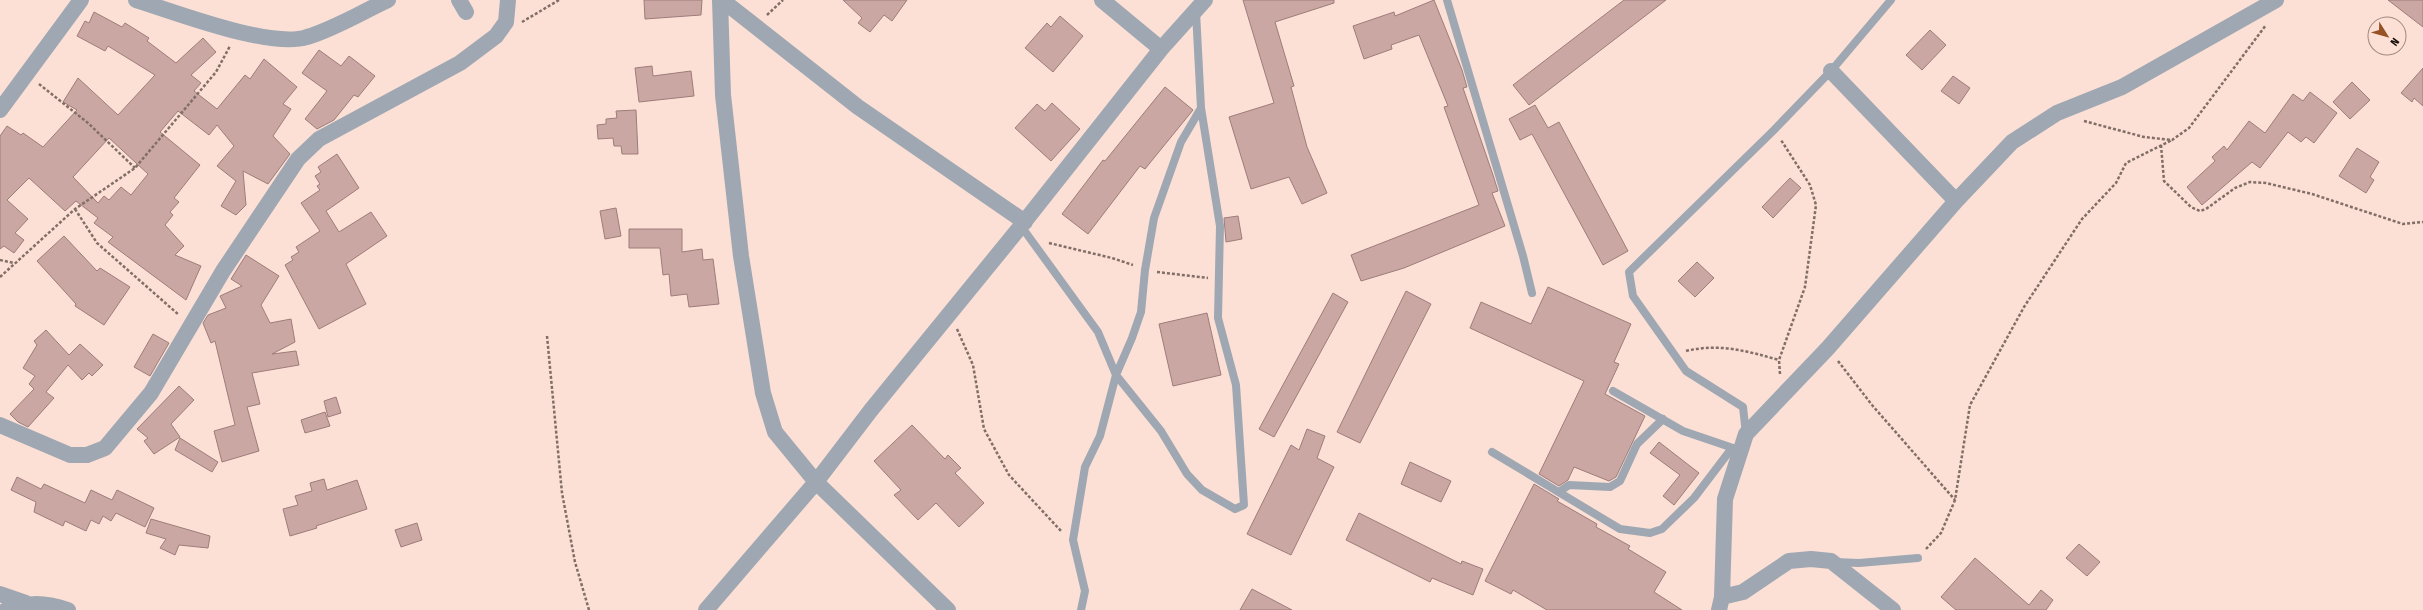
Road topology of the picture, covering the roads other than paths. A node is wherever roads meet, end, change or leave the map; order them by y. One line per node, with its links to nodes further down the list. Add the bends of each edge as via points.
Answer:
1 (82, 0): 14 (street)
2 (136, 0): 3 (street, via 238,32 291,40 308,37)
3 (388, 0)
4 (508, 0): 21 (street, via 506,22 496,36 460,63 320,139 307,150 262,212 190,325 151,393 105,448 87,455 70,455)
5 (721, 0): 16 (street, via 858,107); 25 (street, via 723,95 741,256 763,393 775,432)
6 (1102, 0): 11 (street)
7 (1447, 0): 17 (lane, via 1524,256)
8 (1891, 0): 12 (lane)
9 (2276, 0): 15 (street, via 2122,87 2056,114 2012,142)
10 (1201, 6): 11 (street); 13 (lane)
11 (1161, 49): 16 (street)
12 (1831, 71): 15 (street); 22 (lane, via 1629,272 1633,296 1686,371 1743,407)
13 (1201, 108): 18 (lane, via 1181,142 1154,218 1141,312); 18 (lane, via 1220,226 1218,318 1236,385 1244,505 1235,509 1202,490 1187,474 1161,431)
14 (0, 110)
15 (1956, 201): 22 (street, via 1828,348)
16 (1026, 229): 18 (lane, via 1098,332); 25 (street, via 950,314)
17 (1532, 293)
18 (1116, 375): 37 (lane, via 1100,436 1085,467 1073,540 1085,591)
19 (1613, 391): 20 (lane)
20 (1663, 419): 23 (lane, via 1683,430); 26 (lane, via 1637,444 1620,481 1610,487 1569,485)
21 (0, 425)
22 (1746, 434): 23 (street)
23 (1737, 449): 26 (lane, via 1694,498 1662,529 1650,533 1620,529); 31 (street, via 1725,499)
24 (1492, 452): 26 (lane)
25 (816, 482): 35 (street); 36 (street)
26 (1559, 492)
27 (1918, 558): 28 (lane, via 1859,563)
28 (1831, 561): 31 (street, via 1789,561); 38 (street)
29 (0, 594): 30 (street)
30 (26, 603): 32 (street); 33 (street)
31 (1720, 606)
32 (51, 607): 34 (street)
33 (6, 610)
34 (68, 610)
35 (706, 610)
36 (948, 610)
37 (1081, 610)
38 (1893, 610)

